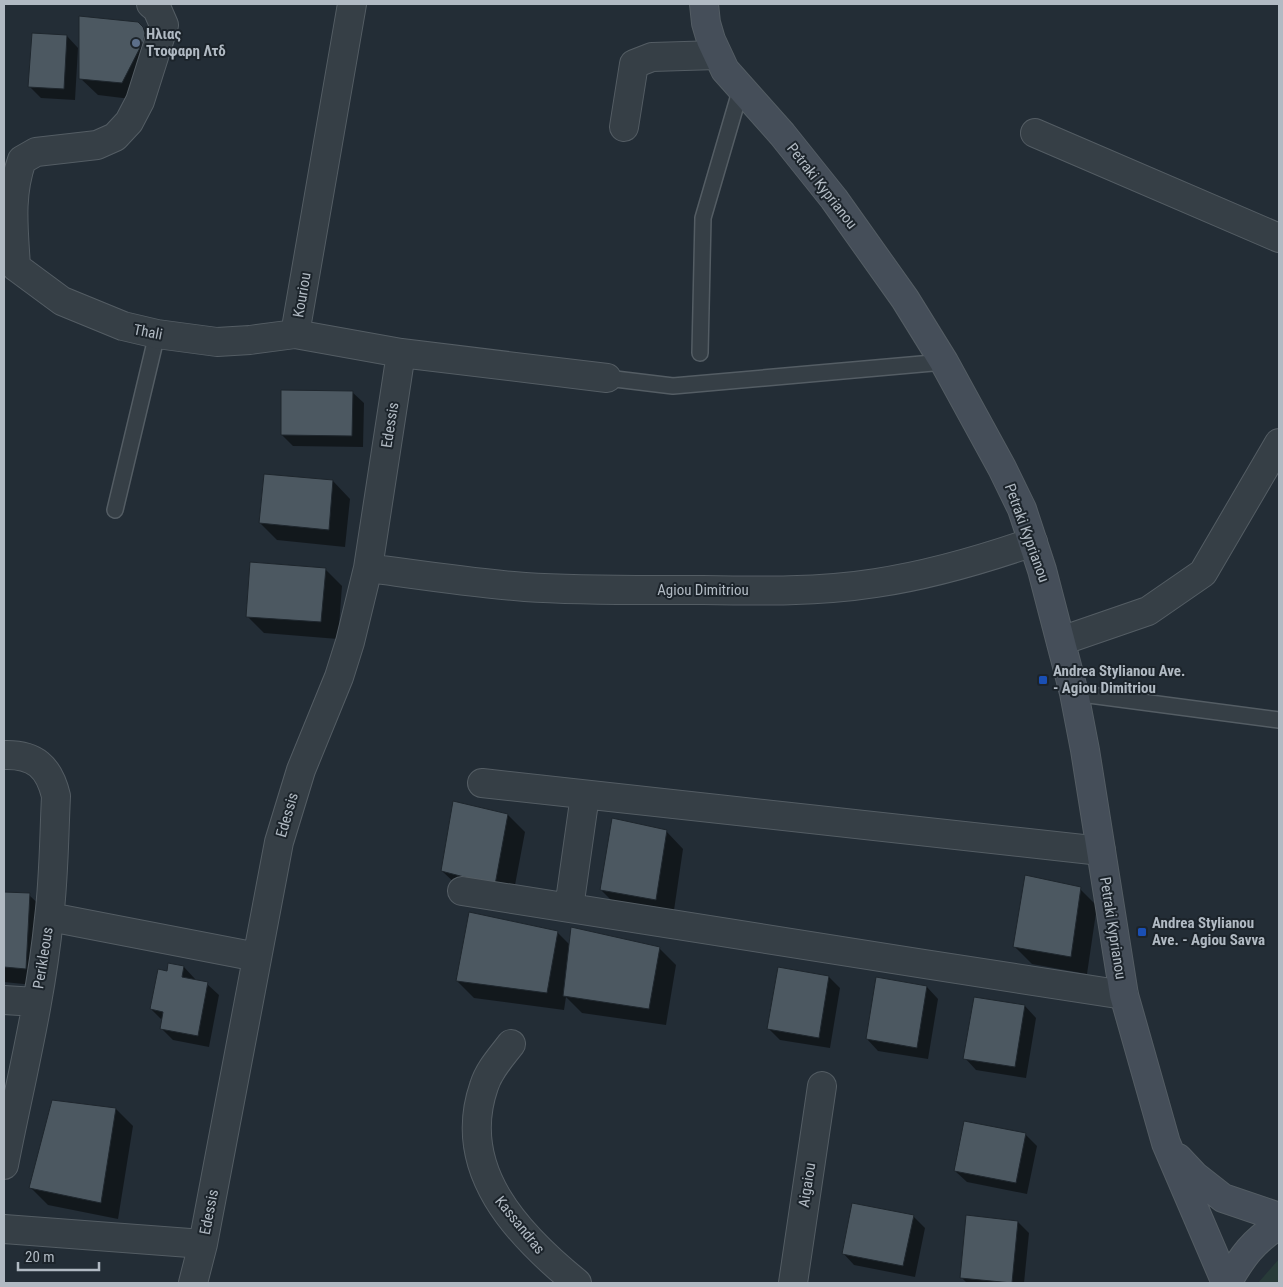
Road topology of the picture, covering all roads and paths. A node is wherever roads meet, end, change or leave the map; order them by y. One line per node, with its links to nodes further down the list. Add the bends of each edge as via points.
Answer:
1 (352, 4): 11 (street, Kouriou)
2 (704, 4): 4 (main road, Petraki Kyprianou, via 706,23)
3 (157, 15): 9 (street, via 140,101 129,122 115,137 97,145 36,152 22,160 13,199)
4 (717, 55): 5 (main road, Petraki Kyprianou); 6 (street, via 652,57 634,64)
5 (741, 88): 13 (lane, via 703,218); 14 (main road, Petraki Kyprianou, via 834,199 904,298)
6 (624, 127)
7 (1035, 133): 8 (street)
8 (1279, 238)
9 (10, 268): 10 (street, Thali, via 62,301 123,326)
10 (157, 334): 11 (street, Thali, via 217,342); 17 (lane)
11 (295, 334): 12 (street, Kouriou)
12 (401, 352): 15 (street, Kouriou); 19 (street, Edessis)
13 (700, 353)
14 (944, 362): 15 (lane, via 673,386); 18 (main road, Petraki Kyprianou, via 1002,468 1022,509)
15 (608, 378)
16 (1279, 443): 20 (street, via 1204,572 1148,611)
17 (115, 510)
18 (1033, 542): 19 (street, Agiou Dimitriou, via 982,560 912,577 874,584 791,590 526,587); 20 (main road, Petraki Kyprianou)
19 (368, 568): 30 (street, Edessis, via 350,642 279,842)
20 (1061, 641): 21 (main road, Petraki Kyprianou)
21 (1074, 693): 22 (lane); 26 (main road, Petraki Kyprianou)
22 (1279, 720)
23 (17, 757): 29 (street, Perikleous, via 42,766 52,781 56,796)
24 (482, 783): 25 (street)
25 (585, 795): 26 (street); 28 (street)
26 (1101, 850): 31 (main road, Petraki Kyprianou)
27 (462, 891): 28 (street)
28 (569, 908): 31 (street)
29 (50, 917): 30 (street); 33 (street, Perikleous)
30 (257, 957): 41 (street, Edessis)
31 (1124, 994): 36 (main road, Petraki Kyprianou)
32 (4, 1000): 33 (street)
33 (36, 1002): 37 (street, Perikleous)
34 (511, 1044): 43 (street, Kassandras, via 484,1085 477,1129 481,1162 496,1198 520,1230)
35 (822, 1086): 44 (street, Aigaiou)
36 (1166, 1143): 38 (main road, Petraki Kyprianou, via 1195,1176 1224,1198); 45 (main road, Petraki Kyprianou)
37 (4, 1165)
38 (1279, 1217)
39 (1279, 1225): 45 (main road, via 1243,1256)
40 (4, 1229): 41 (street)
41 (203, 1244): 42 (street, Edessis)
42 (193, 1283)
43 (577, 1283)
44 (792, 1283)
45 (1226, 1283)

